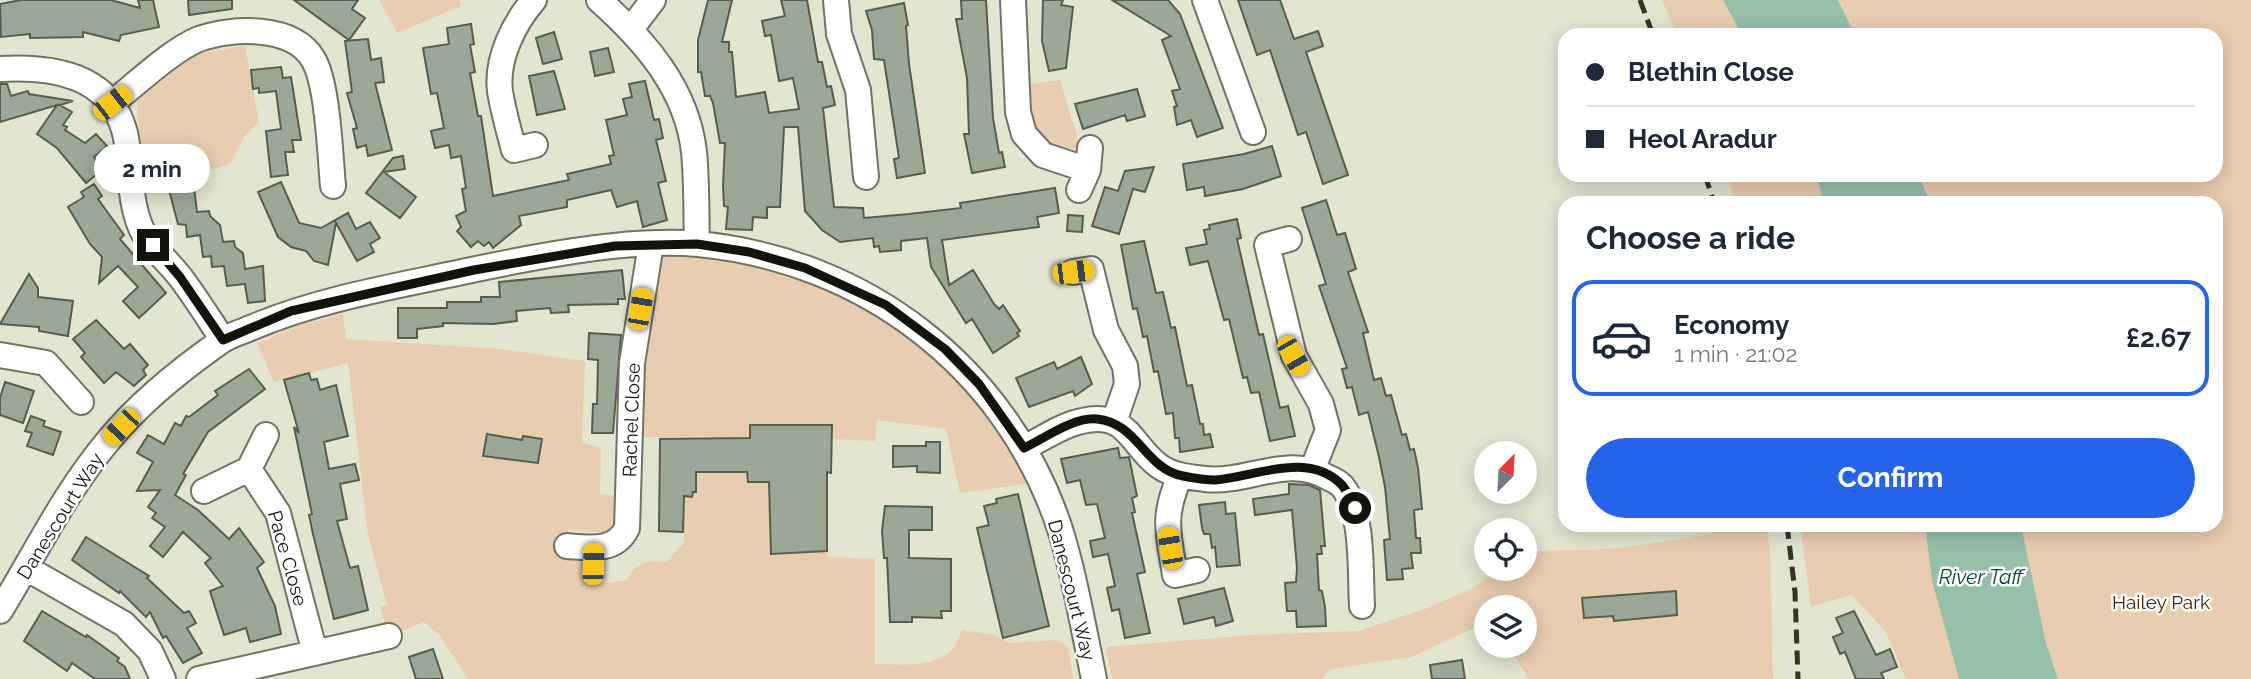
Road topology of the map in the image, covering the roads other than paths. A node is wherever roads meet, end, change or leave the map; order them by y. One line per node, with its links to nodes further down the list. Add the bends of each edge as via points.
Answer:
1 (534, 0): 11 (street, via 512,31 500,88 514,150)
2 (599, 0): 7 (street)
3 (653, 0): 7 (street)
4 (836, 0): 13 (street, via 839,34 858,90)
5 (1013, 0): 12 (street, via 1018,112 1024,134 1042,155)
6 (1205, 0): 10 (street)
7 (631, 29): 17 (street, via 662,67 687,117 694,152)
8 (0, 69): 9 (street, via 54,69 97,88)
9 (112, 103): 14 (street, via 199,39 262,31 285,37 302,44 314,60 322,88); 19 (street, via 125,133 141,228)
10 (1252, 132)
11 (535, 145)
12 (1086, 169)
13 (866, 177)
14 (333, 186)
15 (1289, 239): 25 (street, via 1267,245 1293,356 1321,404 1328,430)
16 (651, 244): 17 (street, Danescourt Way); 19 (street, Danescourt Way, via 590,250 410,283 291,311); 29 (street, Rachel Close, via 632,363 627,528 617,542 593,556)
17 (697, 244): 24 (street, Danescourt Way, via 805,268 886,305 945,349 979,384)
18 (1073, 272): 22 (street, via 1091,269 1106,330 1125,366 1127,384)
19 (223, 340): 30 (street, Danescourt Way, via 149,398 107,441)
20 (0, 355): 21 (street, via 46,363)
21 (81, 402)
22 (1114, 422): 24 (street, via 1079,421); 27 (street, via 1130,432 1158,466)
23 (266, 435): 26 (street)
24 (1024, 448): 38 (street, Danescourt Way, via 1059,528)
25 (1313, 468): 27 (street, via 1213,480); 32 (street, via 1342,485 1355,508 1350,581)
26 (249, 469): 28 (street); 35 (street, Pace Close, via 278,513)
27 (1180, 476): 31 (street, via 1166,522 1170,548 1175,575)
28 (204, 491)
29 (567, 547)
30 (26, 568): 33 (street, Danescourt Way); 36 (street, via 124,624 150,651)
31 (1197, 570)
32 (1362, 606)
33 (0, 611)
34 (389, 636): 35 (street)
35 (315, 653): 37 (street)
36 (163, 679)
37 (200, 679)
38 (1094, 679)

